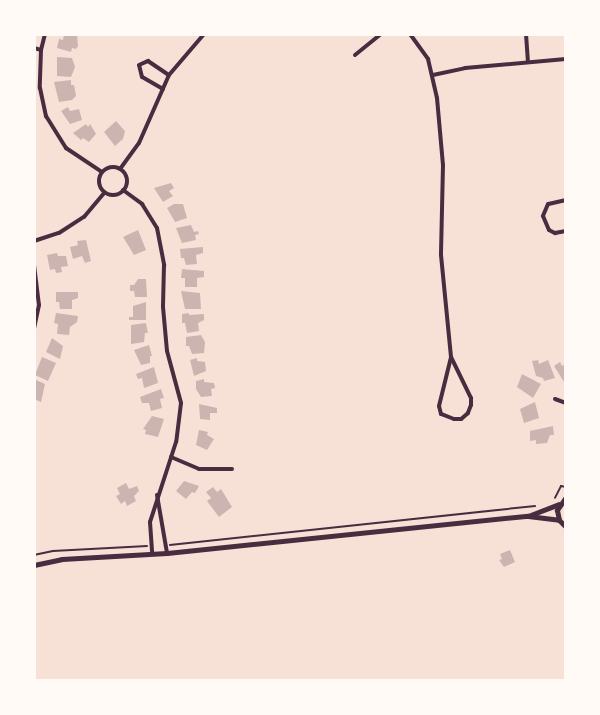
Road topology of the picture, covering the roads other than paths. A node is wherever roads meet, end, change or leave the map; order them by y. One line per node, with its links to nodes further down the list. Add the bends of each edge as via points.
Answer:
1 (45, 34): 7 (street)
2 (204, 34): 11 (street)
3 (381, 34): 8 (street)
4 (410, 34): 12 (street, via 428,59)
5 (525, 34): 10 (street)
6 (34, 48): 7 (street)
7 (41, 50): 15 (street, via 40,88 46,116 66,148)
8 (355, 55)
9 (566, 59): 10 (street)
10 (528, 62): 12 (street)
11 (169, 75): 13 (street); 13 (street, via 148,61 139,65 142,77)
12 (433, 75): 23 (street, via 443,165 440,246)
13 (162, 89): 14 (street, via 139,143)
14 (120, 169): 15 (street); 16 (street, via 126,177)
15 (102, 172): 17 (street, via 99,184)
16 (123, 190): 17 (street, via 116,195); 26 (street, via 142,204 157,228 164,265 167,351 181,403)
17 (104, 193): 20 (street, via 84,217 59,233)
18 (566, 200): 19 (street, via 548,204 543,216 549,230)
19 (566, 231)
20 (34, 241)
21 (34, 265): 22 (street, via 39,304)
22 (34, 329)
23 (451, 357): 23 (street, via 439,406 441,414 454,420 468,413 471,398)
24 (555, 399): 25 (street)
25 (566, 403)
26 (171, 458): 27 (street, via 199,469); 28 (street)
27 (232, 469)
28 (157, 495): 34 (street); 35 (street, via 150,522)
29 (565, 496): 30 (street)
30 (555, 502): 31 (street, via 551,509); 32 (street)
31 (528, 516): 32 (street); 34 (street)
32 (559, 520): 33 (street)
33 (566, 527)
34 (167, 554): 35 (street)
35 (152, 555): 36 (street, via 62,559)
36 (34, 565)

